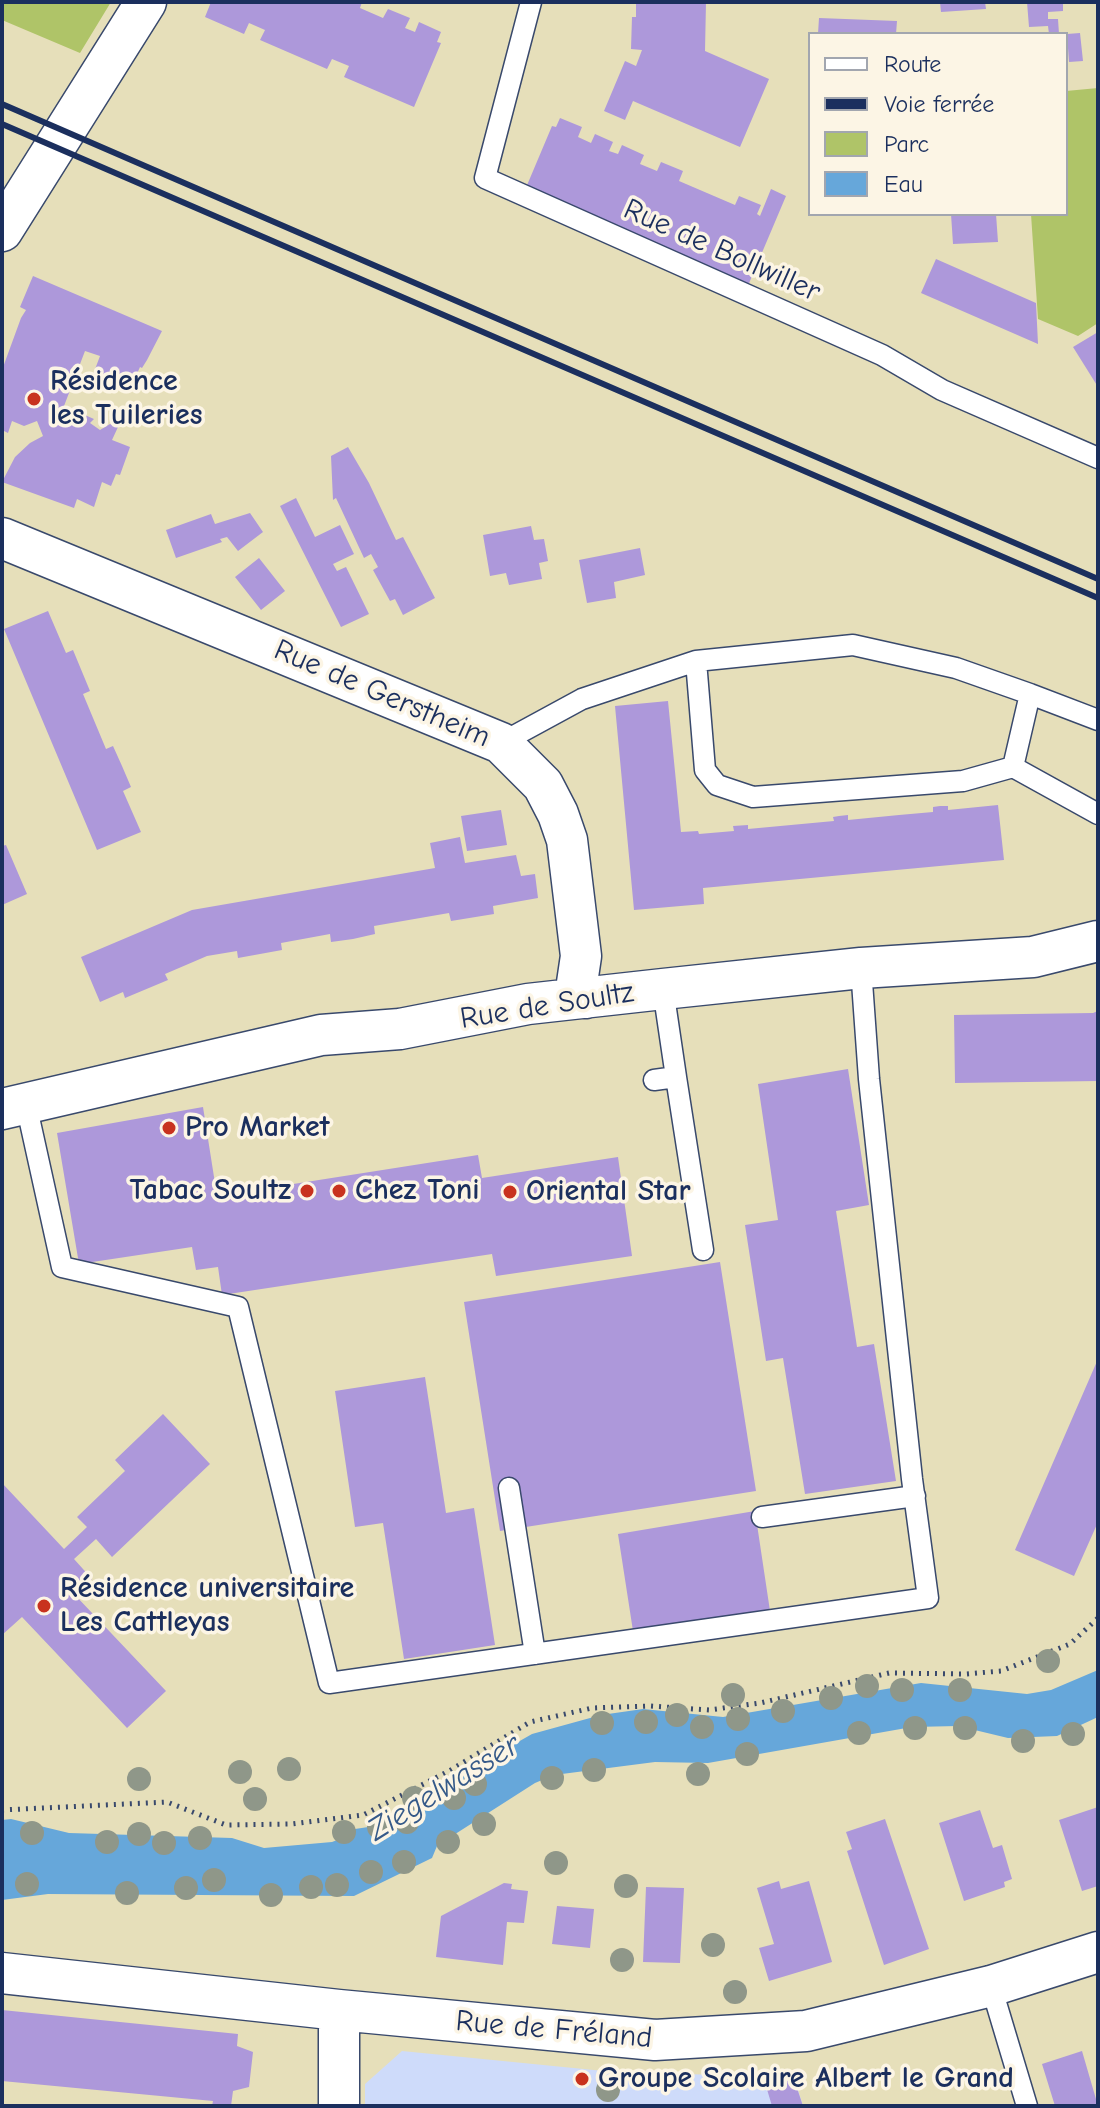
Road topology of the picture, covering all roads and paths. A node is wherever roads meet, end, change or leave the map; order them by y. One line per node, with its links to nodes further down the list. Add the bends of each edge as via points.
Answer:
1 (146, 2): 3 (street)
2 (531, 2): 4 (lane, Rue de Bollwiller, via 485,178)
3 (2, 231)
4 (1098, 458)
5 (2, 538): 9 (street, Rue de Gerstheim)
6 (696, 661): 7 (lane, via 853,645 956,668); 9 (lane, via 582,699); 10 (lane, via 705,770 717,785 753,797 963,781)
7 (1030, 694): 8 (lane); 10 (lane)
8 (1098, 720)
9 (501, 743): 15 (street, Rue de Gerstheim, via 543,785 567,840 581,956 577,983)
10 (1013, 767): 11 (lane)
11 (1098, 814)
12 (1098, 941): 13 (street, Rue de Soultz, via 1033,957)
13 (861, 968): 14 (street, Rue de Soultz); 21 (lane)
14 (663, 989): 15 (street, Rue de Soultz); 16 (lane)
15 (586, 998): 18 (street, Rue de Soultz, via 400,1029 321,1035)
16 (676, 1077): 17 (lane); 19 (lane)
17 (654, 1080)
18 (14, 1106): 24 (lane, via 62,1267 238,1307 329,1683)
19 (703, 1250)
20 (509, 1488): 24 (lane)
21 (915, 1496): 22 (lane); 24 (lane, via 928,1598)
22 (762, 1517)
23 (1098, 1618): 25 (path, via 1070,1644 1001,1671 889,1673 709,1710 592,1708 530,1722 363,1815 226,1825 167,1802)
24 (535, 1654)
25 (2, 1810)
26 (1098, 1952): 28 (street, Rue de Fréland)
27 (2, 1973): 29 (street, Rue de Fréland)
28 (991, 1986): 29 (street, Rue de Fréland, via 806,2031 655,2040); 31 (lane)
29 (339, 2010): 30 (street)
30 (339, 2106)
31 (1027, 2106)

